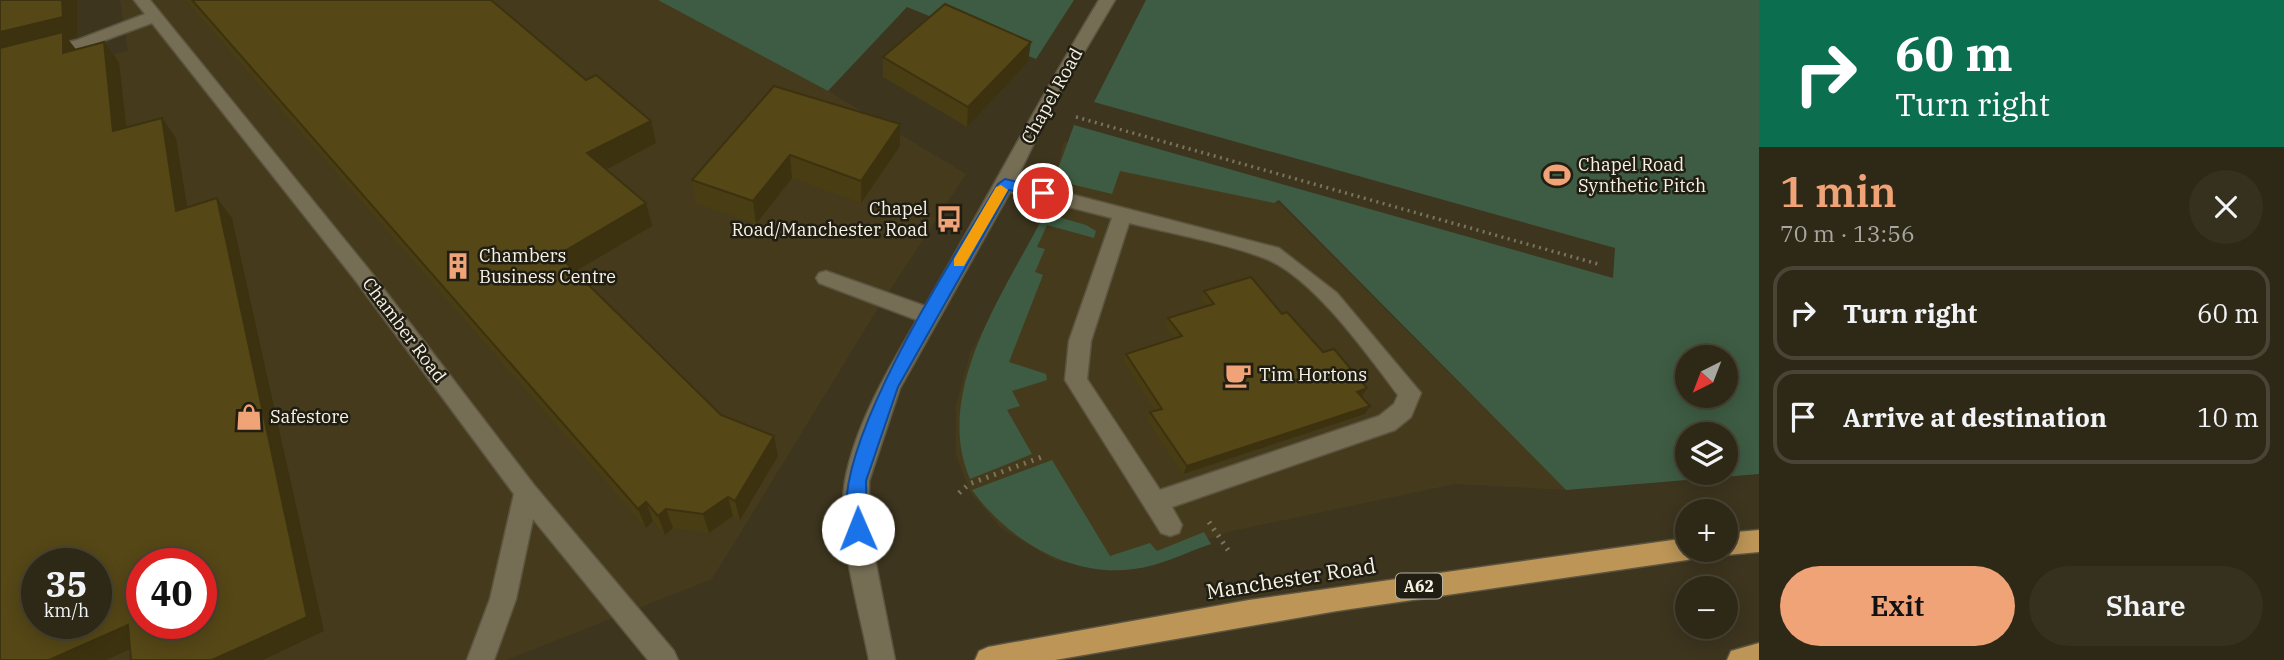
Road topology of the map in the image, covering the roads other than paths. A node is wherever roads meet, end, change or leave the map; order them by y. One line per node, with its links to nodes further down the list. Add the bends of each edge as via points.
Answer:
1 (142, 0): 3 (street, Chamber Road)
2 (1107, 0): 5 (street, Chapel Road, via 1042,108)
3 (155, 16): 4 (street, via 83,43); 9 (street, Chamber Road, via 363,276)
4 (0, 64)
5 (1005, 184): 6 (street); 8 (street, Chapel Road)
6 (1123, 213): 10 (street, via 1080,341 1076,380); 10 (street, via 1272,253 1296,266 1319,286 1410,393 1403,410 1387,424)
7 (826, 278): 8 (street)
8 (928, 316): 18 (street, Chapel Road, via 890,386 857,481 858,529)
9 (526, 492): 16 (street, via 511,571 495,628); 17 (street, Chamber Road)
10 (1155, 502): 11 (street)
11 (1170, 525)
12 (1759, 541): 13 (highway)
13 (1738, 543)
14 (1675, 552): 19 (highway, Manchester Road / A62, via 1353,595 1151,627)
15 (1759, 656): 20 (highway)
16 (480, 660)
17 (665, 660)
18 (882, 660)
19 (988, 660)
20 (1740, 660)

